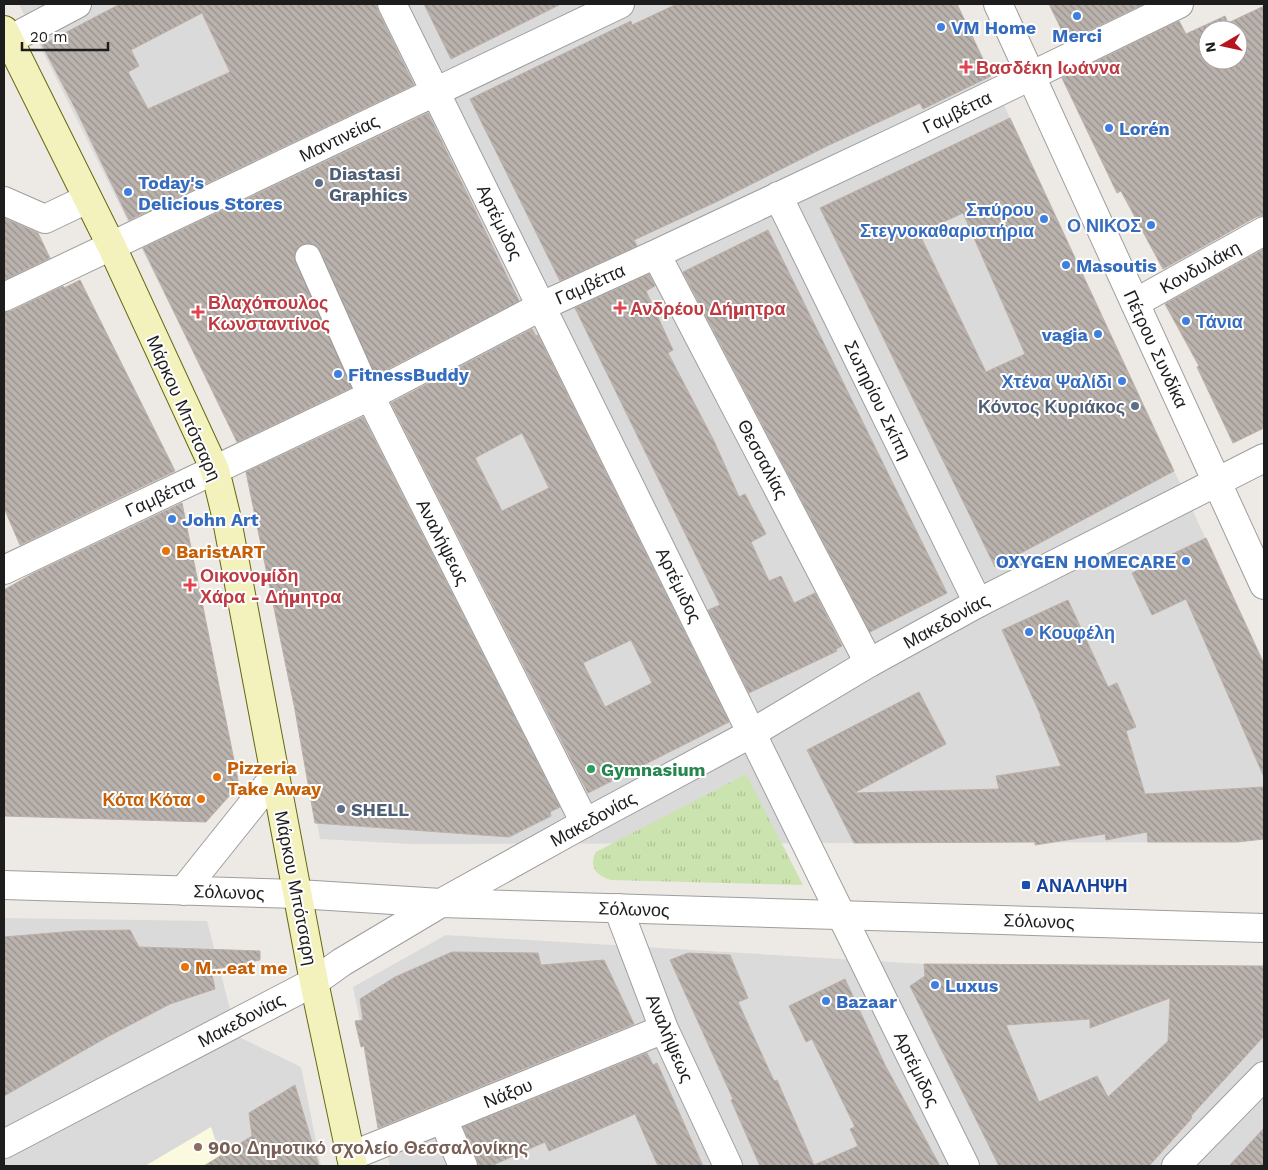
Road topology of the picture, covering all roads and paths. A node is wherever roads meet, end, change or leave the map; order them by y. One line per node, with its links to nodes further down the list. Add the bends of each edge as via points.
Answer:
1 (77, 4): 6 (street)
2 (392, 4): 8 (street, Αρτέμιδος)
3 (620, 4): 8 (street, Μαντινείας)
4 (998, 4): 7 (street, Πέτρου Συνδίκα)
5 (1179, 4): 7 (street, Γαμβέττα)
6 (5, 34): 10 (main road, Μάρκου Μπότσαρη)
7 (1032, 76): 9 (street, Γαμβέττα); 17 (street, Πέτρου Συνδίκα)
8 (436, 92): 13 (street, Μαντινείας); 18 (street, Αρτέμιδος)
9 (778, 196): 14 (street, Γαμβέττα); 25 (street, Σωτηρίου Σκίπη)
10 (87, 199): 11 (street, via 45,219); 13 (main road, Μάρκου Μπότσαρη)
11 (4, 201)
12 (1264, 231): 17 (street, Κονδυλάκη)
13 (112, 246): 16 (street, Μαντινείας); 21 (main road, Μάρκου Μπότσαρη)
14 (656, 254): 18 (street, Γαμβέττα); 26 (street, Θεσσαλίας)
15 (308, 257): 19 (street, Αναλήψεως)
16 (4, 297)
17 (1136, 303): 22 (street, Πέτρου Συνδίκα)
18 (542, 306): 19 (street, Γαμβέττα); 27 (street, Αρτέμιδος)
19 (370, 396): 21 (street, Γαμβέττα); 29 (street, Αναλήψεως)
20 (1264, 458): 22 (street, Μακεδονίας)
21 (215, 470): 23 (street, Γαμβέττα); 28 (main road, Μάρκου Μπότσαρη)
22 (1217, 482): 24 (street, Πέτρου Συνδίκα); 25 (street, Μακεδονίας)
23 (4, 570)
24 (1264, 585)
25 (978, 603): 26 (street, Μακεδονίας)
26 (869, 663): 27 (street, Μακεδονίας)
27 (752, 733): 29 (street, Μακεδονίας); 35 (street, Αρτέμιδος)
28 (275, 776): 31 (street); 32 (main road, Μάρκου Μπότσαρη)
29 (585, 823): 33 (street, Μακεδονίας)
30 (4, 884): 31 (street, Σόλωνος)
31 (183, 891): 32 (street, Σόλωνος)
32 (298, 894): 33 (street, Σόλωνος); 37 (main road, Μάρκου Μπότσαρη)
33 (441, 903): 34 (street, Σόλωνος); 37 (street, Μακεδονίας)
34 (618, 908): 35 (street, Σόλωνος); 38 (street, Αναλήψεως)
35 (841, 915): 36 (street, Σόλωνος); 45 (street, Αρτέμιδος)
36 (1264, 928)
37 (314, 982): 41 (street, Μακεδονίας); 42 (main road, Μάρκου Μπότσαρη)
38 (664, 1029): 40 (street, Νάξου); 44 (street, Αναλήψεως)
39 (1264, 1076): 46 (street)
40 (444, 1119): 42 (street, Νάξου); 43 (street)
41 (4, 1144)
42 (352, 1161)
43 (463, 1166)
44 (728, 1166)
45 (965, 1166)
46 (1176, 1166)

